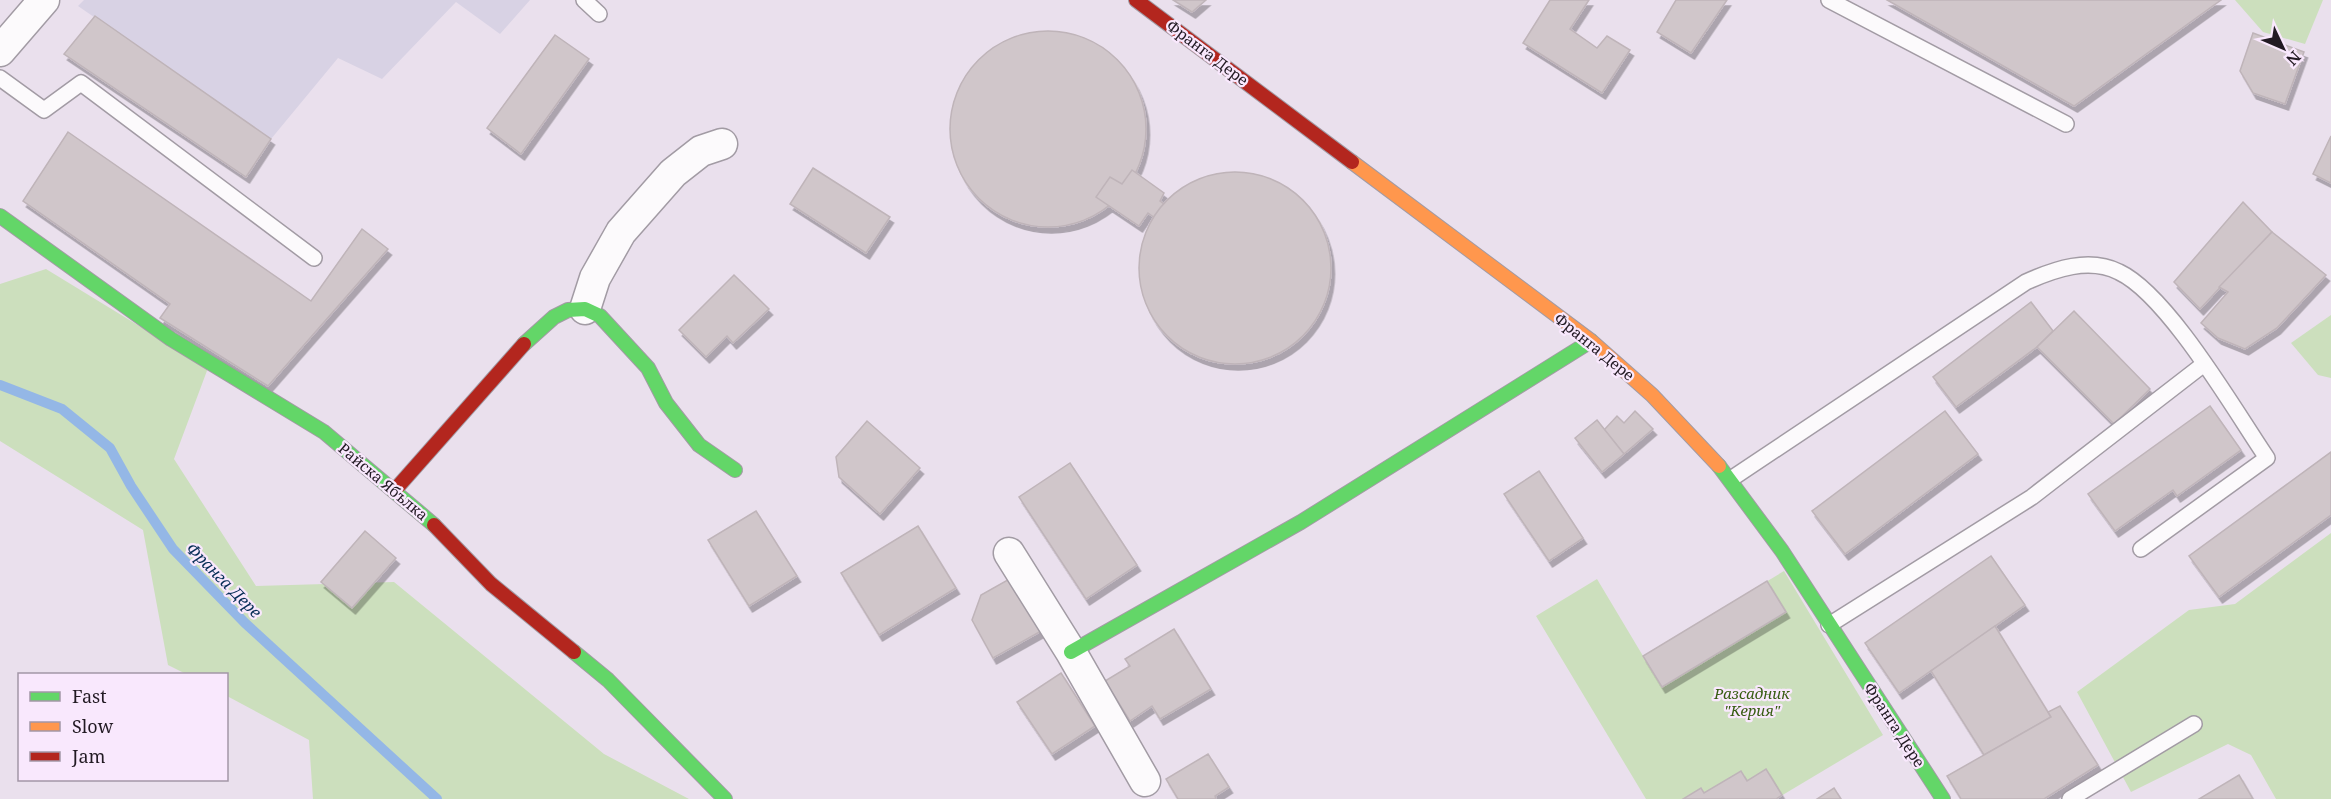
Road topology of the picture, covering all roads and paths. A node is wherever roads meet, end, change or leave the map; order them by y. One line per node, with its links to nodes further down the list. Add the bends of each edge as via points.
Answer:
1 (44, 0): 6 (street)
2 (584, 0): 5 (lane)
3 (1136, 0): 13 (street, Франга Дере)
4 (1828, 0): 8 (lane)
5 (599, 14)
6 (0, 51)
7 (0, 78): 11 (lane, via 44,110 81,83)
8 (2066, 124)
9 (722, 144): 12 (street, via 701,151 673,173 621,232 595,278)
10 (0, 216): 17 (street, Райска Ябълка, via 171,339 324,432)
11 (314, 258)
12 (585, 309): 15 (street, via 613,328 648,368 666,404 699,445); 17 (street, via 568,310 554,317 514,352)
13 (1591, 341): 16 (street, Франга Дере, via 1652,395); 21 (street, via 1301,522)
14 (2204, 364): 16 (lane, via 2146,290 2118,271 2091,265 2056,268 2026,282); 18 (lane, via 2267,458); 20 (lane, via 2032,497)
15 (735, 470)
16 (1731, 479): 20 (street, Франга Дере)
17 (394, 491): 24 (street, Райска Ябълка, via 435,525 491,584 608,680)
18 (2140, 549)
19 (1008, 553): 21 (street)
20 (1829, 625): 25 (street, Франга Дере)
21 (1071, 652): 23 (street)
22 (2194, 724): 26 (lane)
23 (1146, 781)
24 (725, 799)
25 (1943, 799)
26 (2070, 799)

